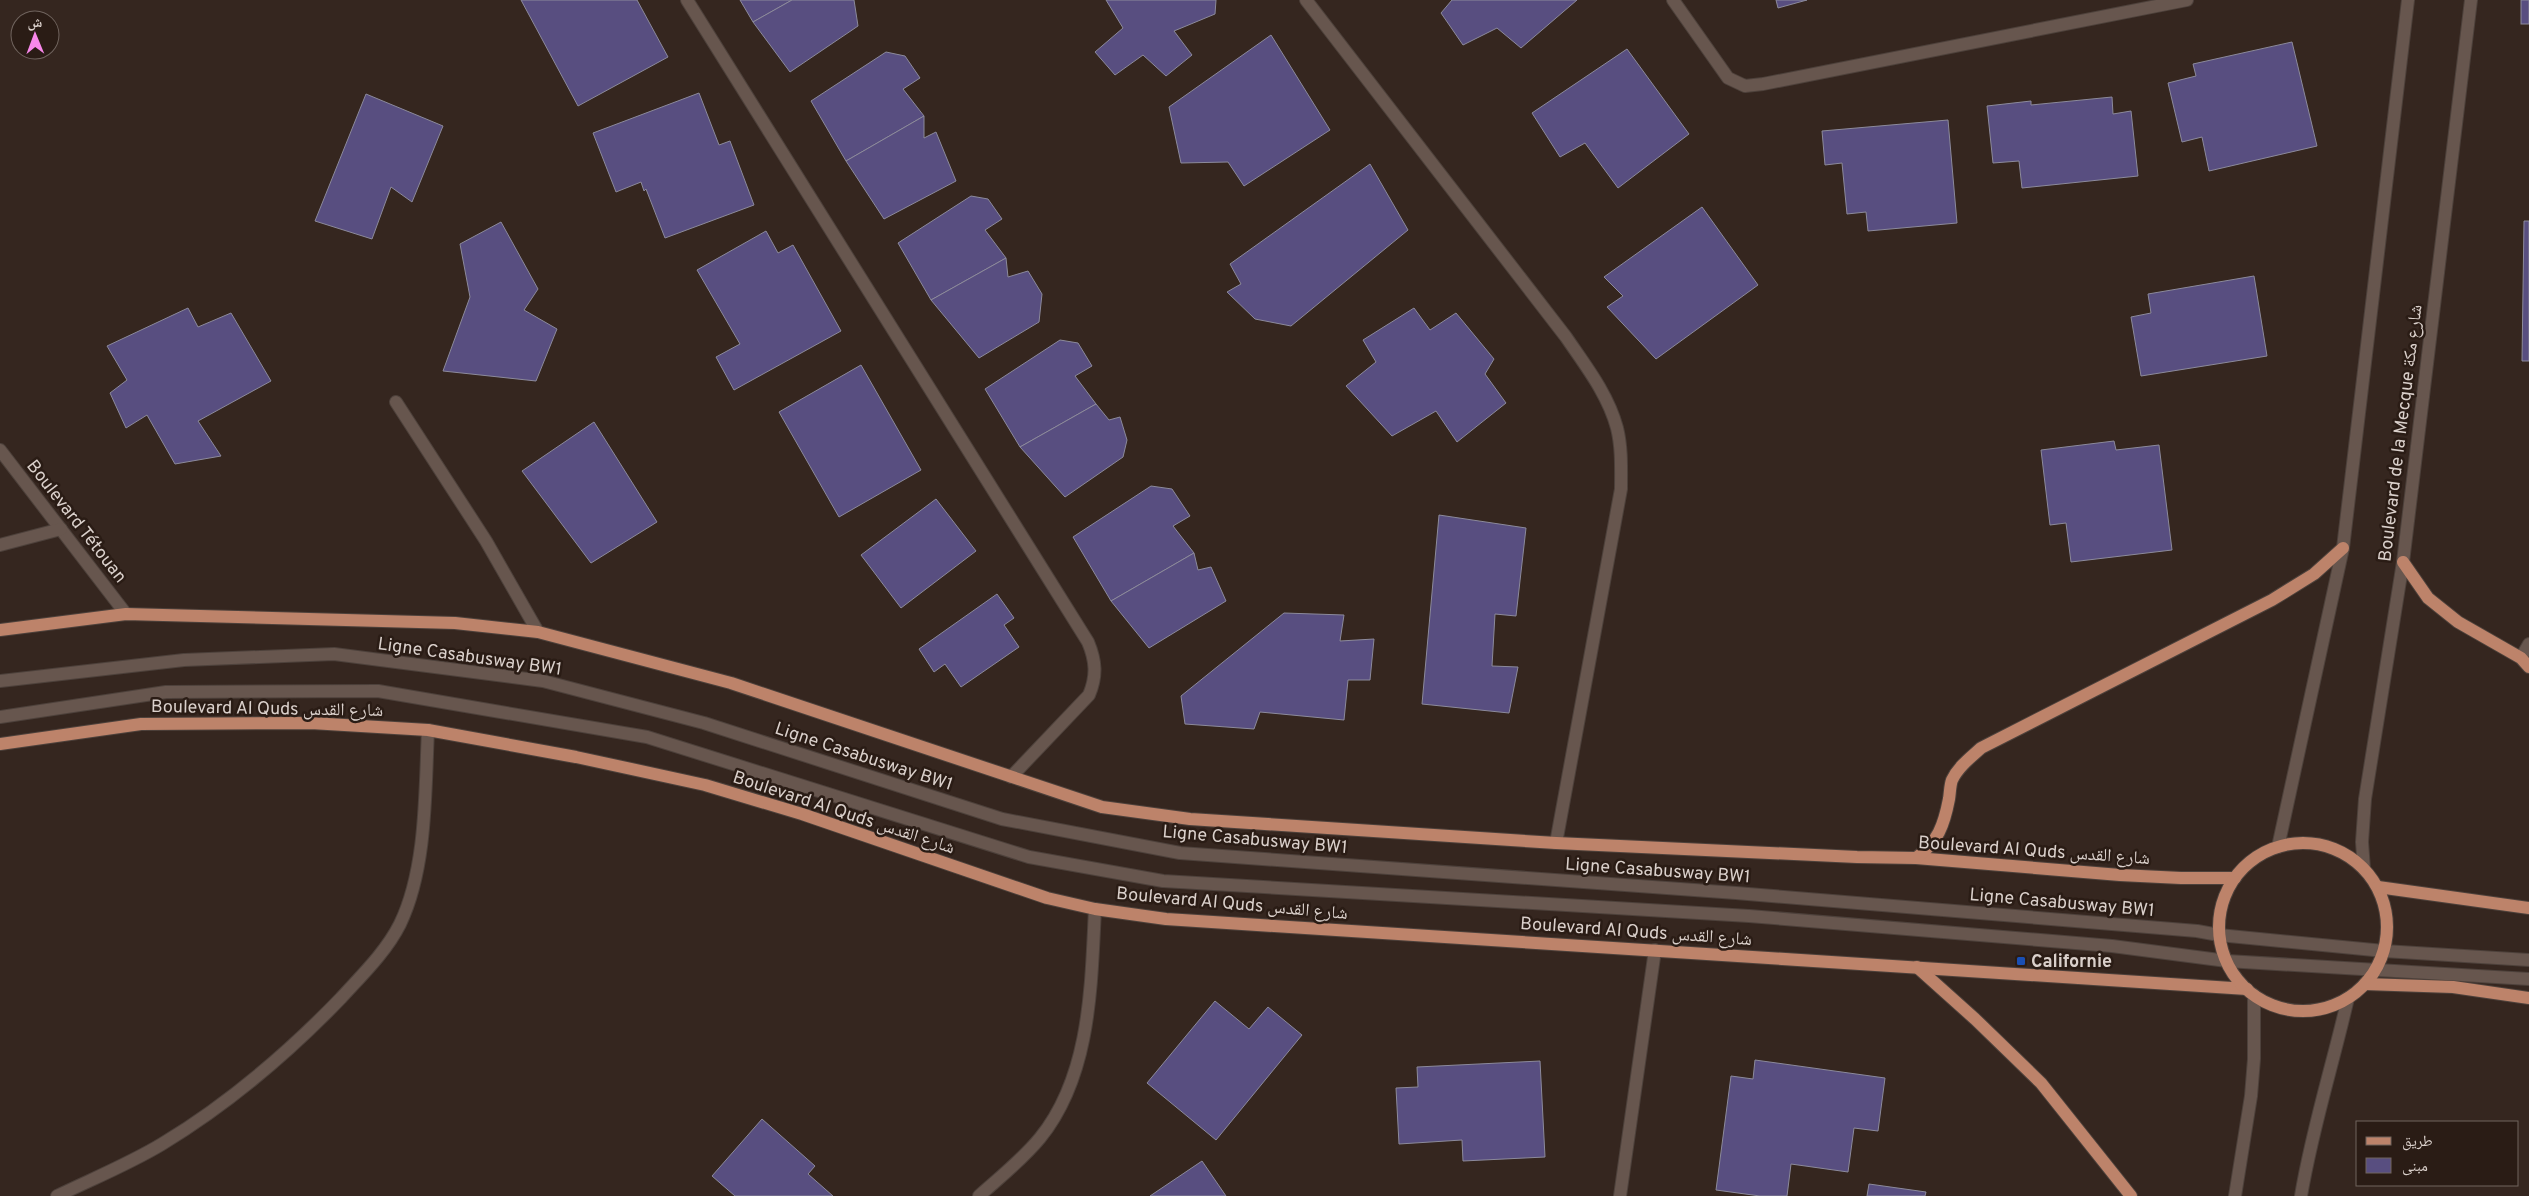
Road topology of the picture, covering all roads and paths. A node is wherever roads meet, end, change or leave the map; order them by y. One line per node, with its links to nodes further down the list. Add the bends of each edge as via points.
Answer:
1 (687, 0): 22 (street, via 1093,652 1095,674 1089,695)
2 (1306, 0): 23 (street, via 1566,337 1599,386 1617,427 1621,489)
3 (1673, 0): 4 (street, via 1728,78 1745,86)
4 (2187, 0)
5 (2408, 0): 11 (street)
6 (2471, 0): 12 (street, Boulevard de la Mecque شارع مكة)
7 (396, 402): 15 (street, via 486,541)
8 (0, 450): 9 (street, Boulevard Tétouan)
9 (60, 529): 10 (street); 13 (street, Boulevard Tétouan)
10 (0, 544)
11 (2343, 548): 24 (street); 25 (main road, via 2314,574 2272,600 1981,748 1963,764 1952,780 1939,836)
12 (2403, 562): 17 (main road, via 2428,598 2458,622); 26 (street, Boulevard de la Mecque شارع مكة, via 2365,799)
13 (126, 614): 14 (main road, Boulevard Al Quds شارع القدس); 15 (main road, Boulevard Al Quds شارع القدس, via 455,622)
14 (0, 630)
15 (538, 632): 22 (main road, Boulevard Al Quds شارع القدس, via 731,683)
16 (2529, 644): 17 (street)
17 (2525, 663)
18 (0, 681): 31 (street, Ligne Casabusway BW1, via 184,660 334,654 543,681 704,723 1002,819 1180,853 1736,893)
19 (0, 717): 35 (street, via 166,692 378,691 647,737 1029,857 1163,880 1749,916 2112,946)
20 (428, 730): 21 (main road, Boulevard Al Quds شارع القدس, via 311,723 141,724); 30 (main road, Boulevard Al Quds شارع القدس, via 706,785 802,814 1047,898); 43 (street, via 424,808 414,881 399,925 369,968 318,1021 237,1093 162,1144)
21 (0, 744)
22 (1011, 777): 23 (main road, Boulevard Al Quds شارع القدس, via 1102,807 1190,819)
23 (1556, 843): 25 (main road, Boulevard Al Quds شارع القدس)
24 (2278, 847): 26 (main road, via 2312,843 2334,848); 27 (main road, via 2249,863)
25 (1916, 858): 27 (main road, Boulevard Al Quds شارع القدس, via 2120,875)
26 (2364, 869): 28 (main road)
27 (2235, 878): 31 (main road, via 2225,895)
28 (2378, 887): 29 (main road); 33 (main road, via 2387,914)
29 (2529, 908)
30 (1095, 909): 32 (main road, Boulevard Al Quds شارع القدس, via 1166,919); 44 (street, via 1084,1036 1070,1088 1040,1138)
31 (2219, 935): 33 (street, Ligne Casabusway BW1); 35 (main road)
32 (1655, 950): 36 (main road, Boulevard Al Quds شارع القدس); 45 (street)
33 (2384, 951): 34 (street, Ligne Casabusway BW1); 37 (main road)
34 (2529, 960)
35 (2227, 961): 37 (street); 40 (main road, via 2233,974)
36 (1917, 967): 40 (main road, Boulevard Al Quds شارع القدس); 46 (main road, via 2041,1083)
37 (2375, 970): 38 (street); 39 (main road)
38 (2529, 979)
39 (2365, 984): 41 (main road); 42 (main road, via 2453,987)
40 (2250, 992): 41 (main road, via 2271,1004 2291,1010 2311,1011); 47 (street, via 2251,1087)
41 (2348, 998): 48 (street, via 2333,1066 2308,1151)
42 (2529, 998)
43 (57, 1196)
44 (979, 1196)
45 (1620, 1196)
46 (2131, 1196)
47 (2235, 1196)
48 (2301, 1196)

